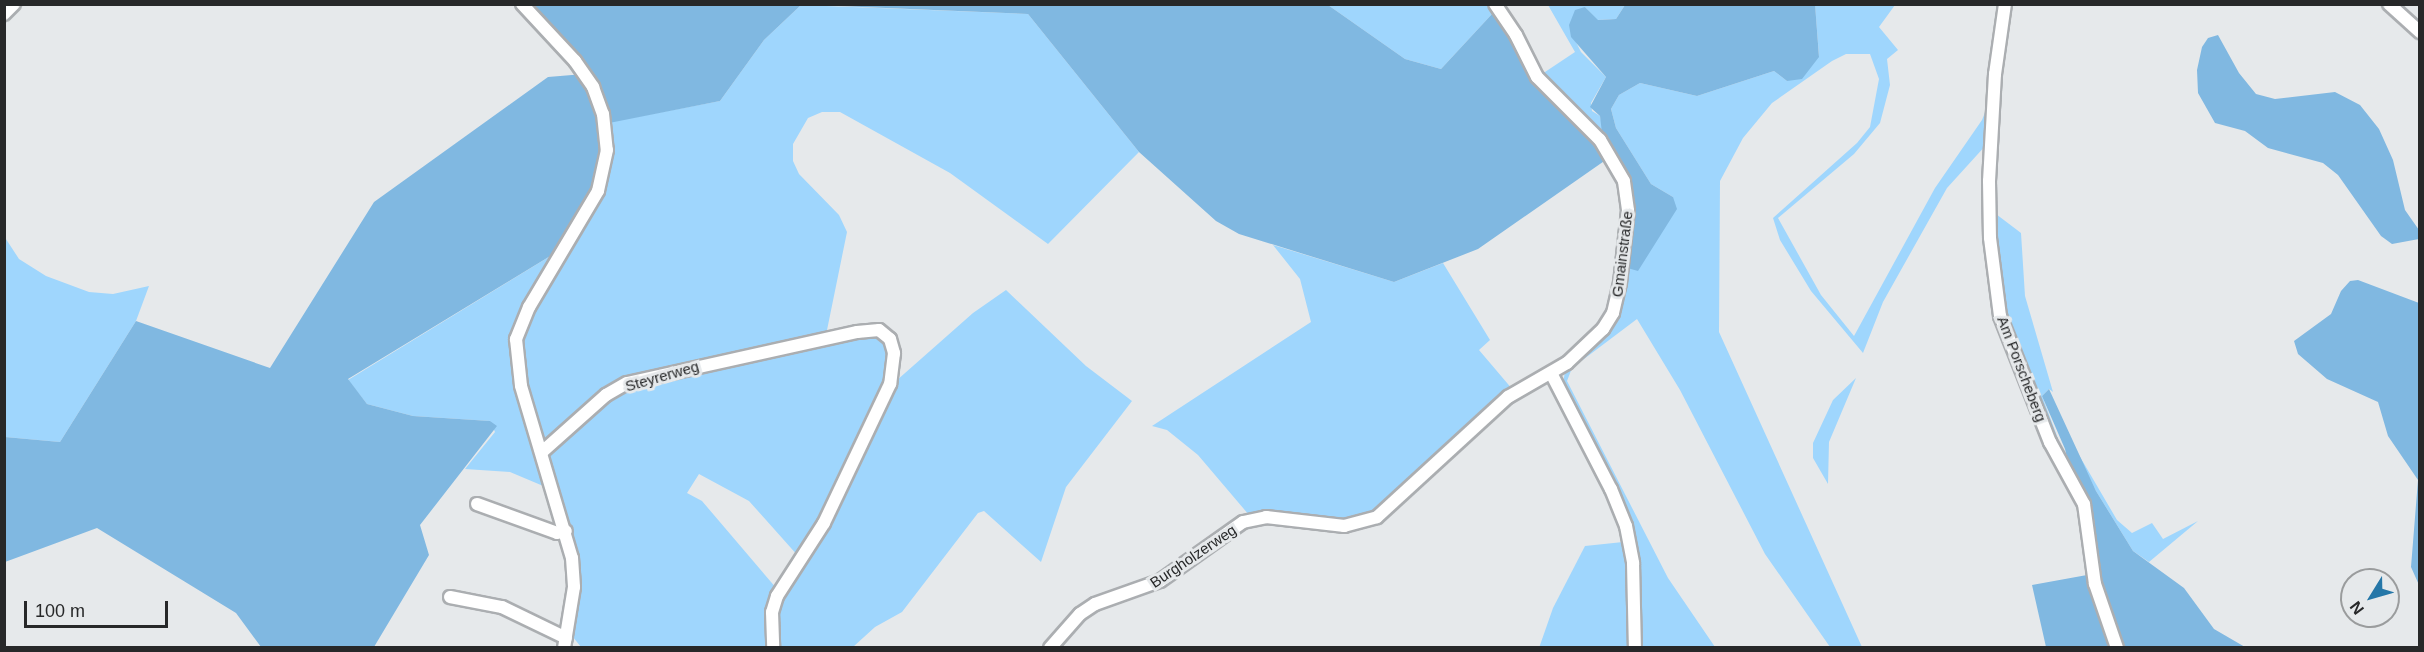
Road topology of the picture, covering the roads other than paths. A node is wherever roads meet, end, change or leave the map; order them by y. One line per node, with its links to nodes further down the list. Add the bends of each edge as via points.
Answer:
1 (14, 4): 6 (street)
2 (522, 4): 9 (street, via 575,61 593,87 603,114 607,150 598,191 529,307 516,339 521,386)
3 (1495, 4): 8 (street, Gmainstraße, via 1537,77 1611,154 1627,193 1626,238 1613,313 1603,329)
4 (2005, 4): 17 (street, Am Porscheberg, via 1995,74 1989,201 2000,316 2050,442 2084,504 2095,584)
5 (2389, 4): 7 (street)
6 (4, 14)
7 (2420, 32)
8 (1551, 373): 15 (street, Burgholzerweg, via 1508,397 1377,517 1344,526 1266,518 1243,522 1160,581 1095,604 1080,614); 16 (street, via 1626,526 1633,563)
9 (542, 452): 11 (street); 14 (street, Steyrerweg, via 606,396 627,383 857,332 879,330 890,339 894,353 890,384 824,523 777,596 772,612)
10 (477, 504): 11 (street, via 557,533)
11 (566, 531): 13 (street, via 574,588)
12 (450, 597): 13 (street, via 502,607)
13 (565, 643)
14 (773, 648)
15 (1050, 648)
16 (1635, 648)
17 (2117, 648)

